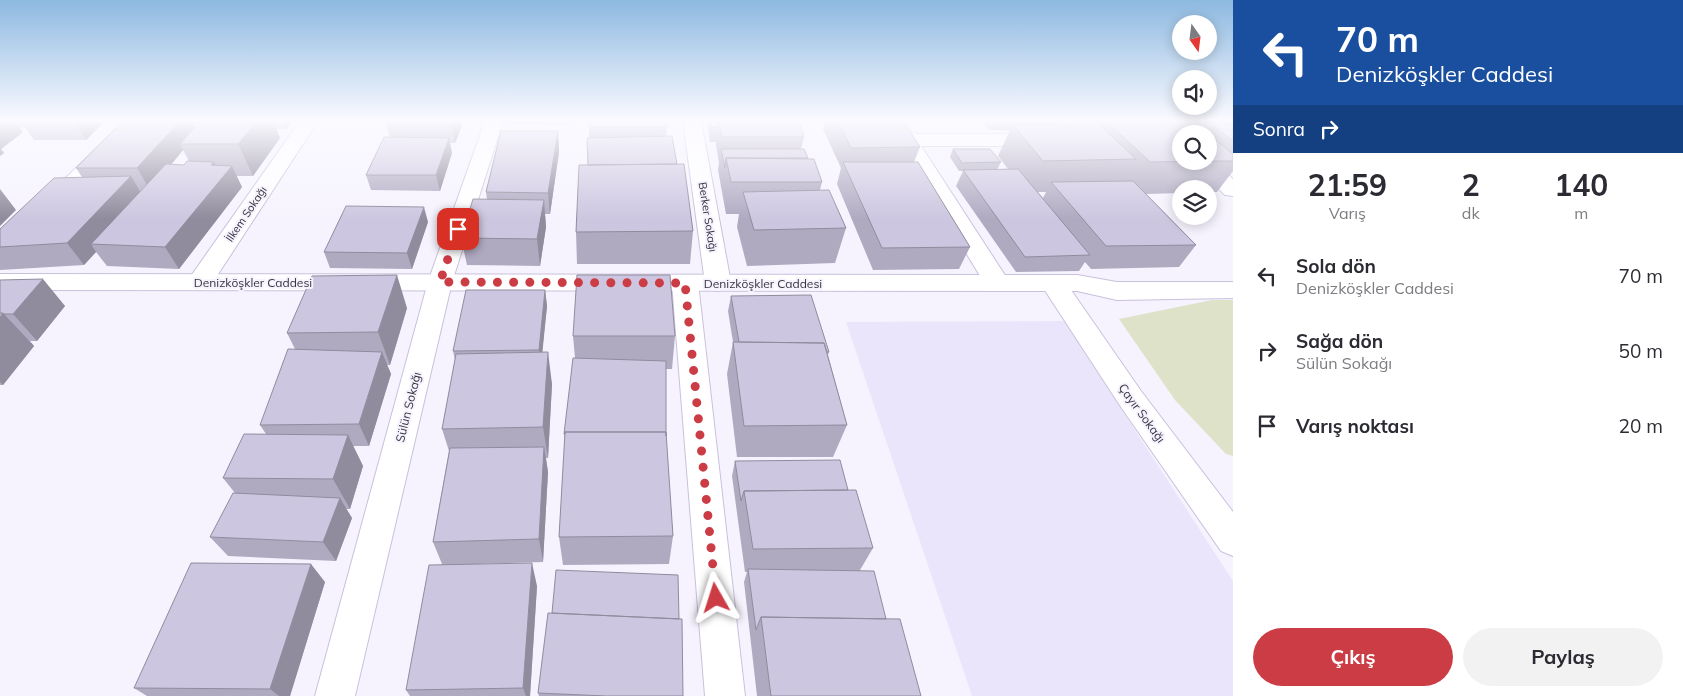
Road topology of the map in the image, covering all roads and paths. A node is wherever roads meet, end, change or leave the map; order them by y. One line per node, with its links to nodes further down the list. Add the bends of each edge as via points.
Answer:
1 (103, 153): 8 (street)
2 (287, 153): 11 (street, İlkem Sokağı)
3 (483, 153): 12 (street, Sülün Sokağı)
4 (697, 153): 14 (street, Berker Sokağı)
5 (915, 153): 16 (street)
6 (1210, 170): 7 (street)
7 (1233, 190)
8 (0, 256)
9 (1233, 275): 15 (street, Denizköşkler Caddesi, via 1099,276)
10 (0, 282): 11 (street, Denizköşkler Caddesi)
11 (200, 282): 12 (street, Denizköşkler Caddesi)
12 (440, 282): 13 (street, Denizköşkler Caddesi); 20 (street, Sülün Sokağı)
13 (685, 283): 14 (street, Denizköşkler Caddesi); 21 (street)
14 (718, 283): 16 (street, Denizköşkler Caddesi)
15 (1065, 283): 16 (street, Denizköşkler Caddesi); 17 (street, Denizköşkler Caddesi, via 1117,291); 18 (street, Çayır Sokağı, via 1131,400)
16 (997, 284)
17 (1233, 290)
18 (1223, 511): 19 (street, Çayır Sokağı)
19 (1233, 540)
20 (334, 696)
21 (725, 696)

